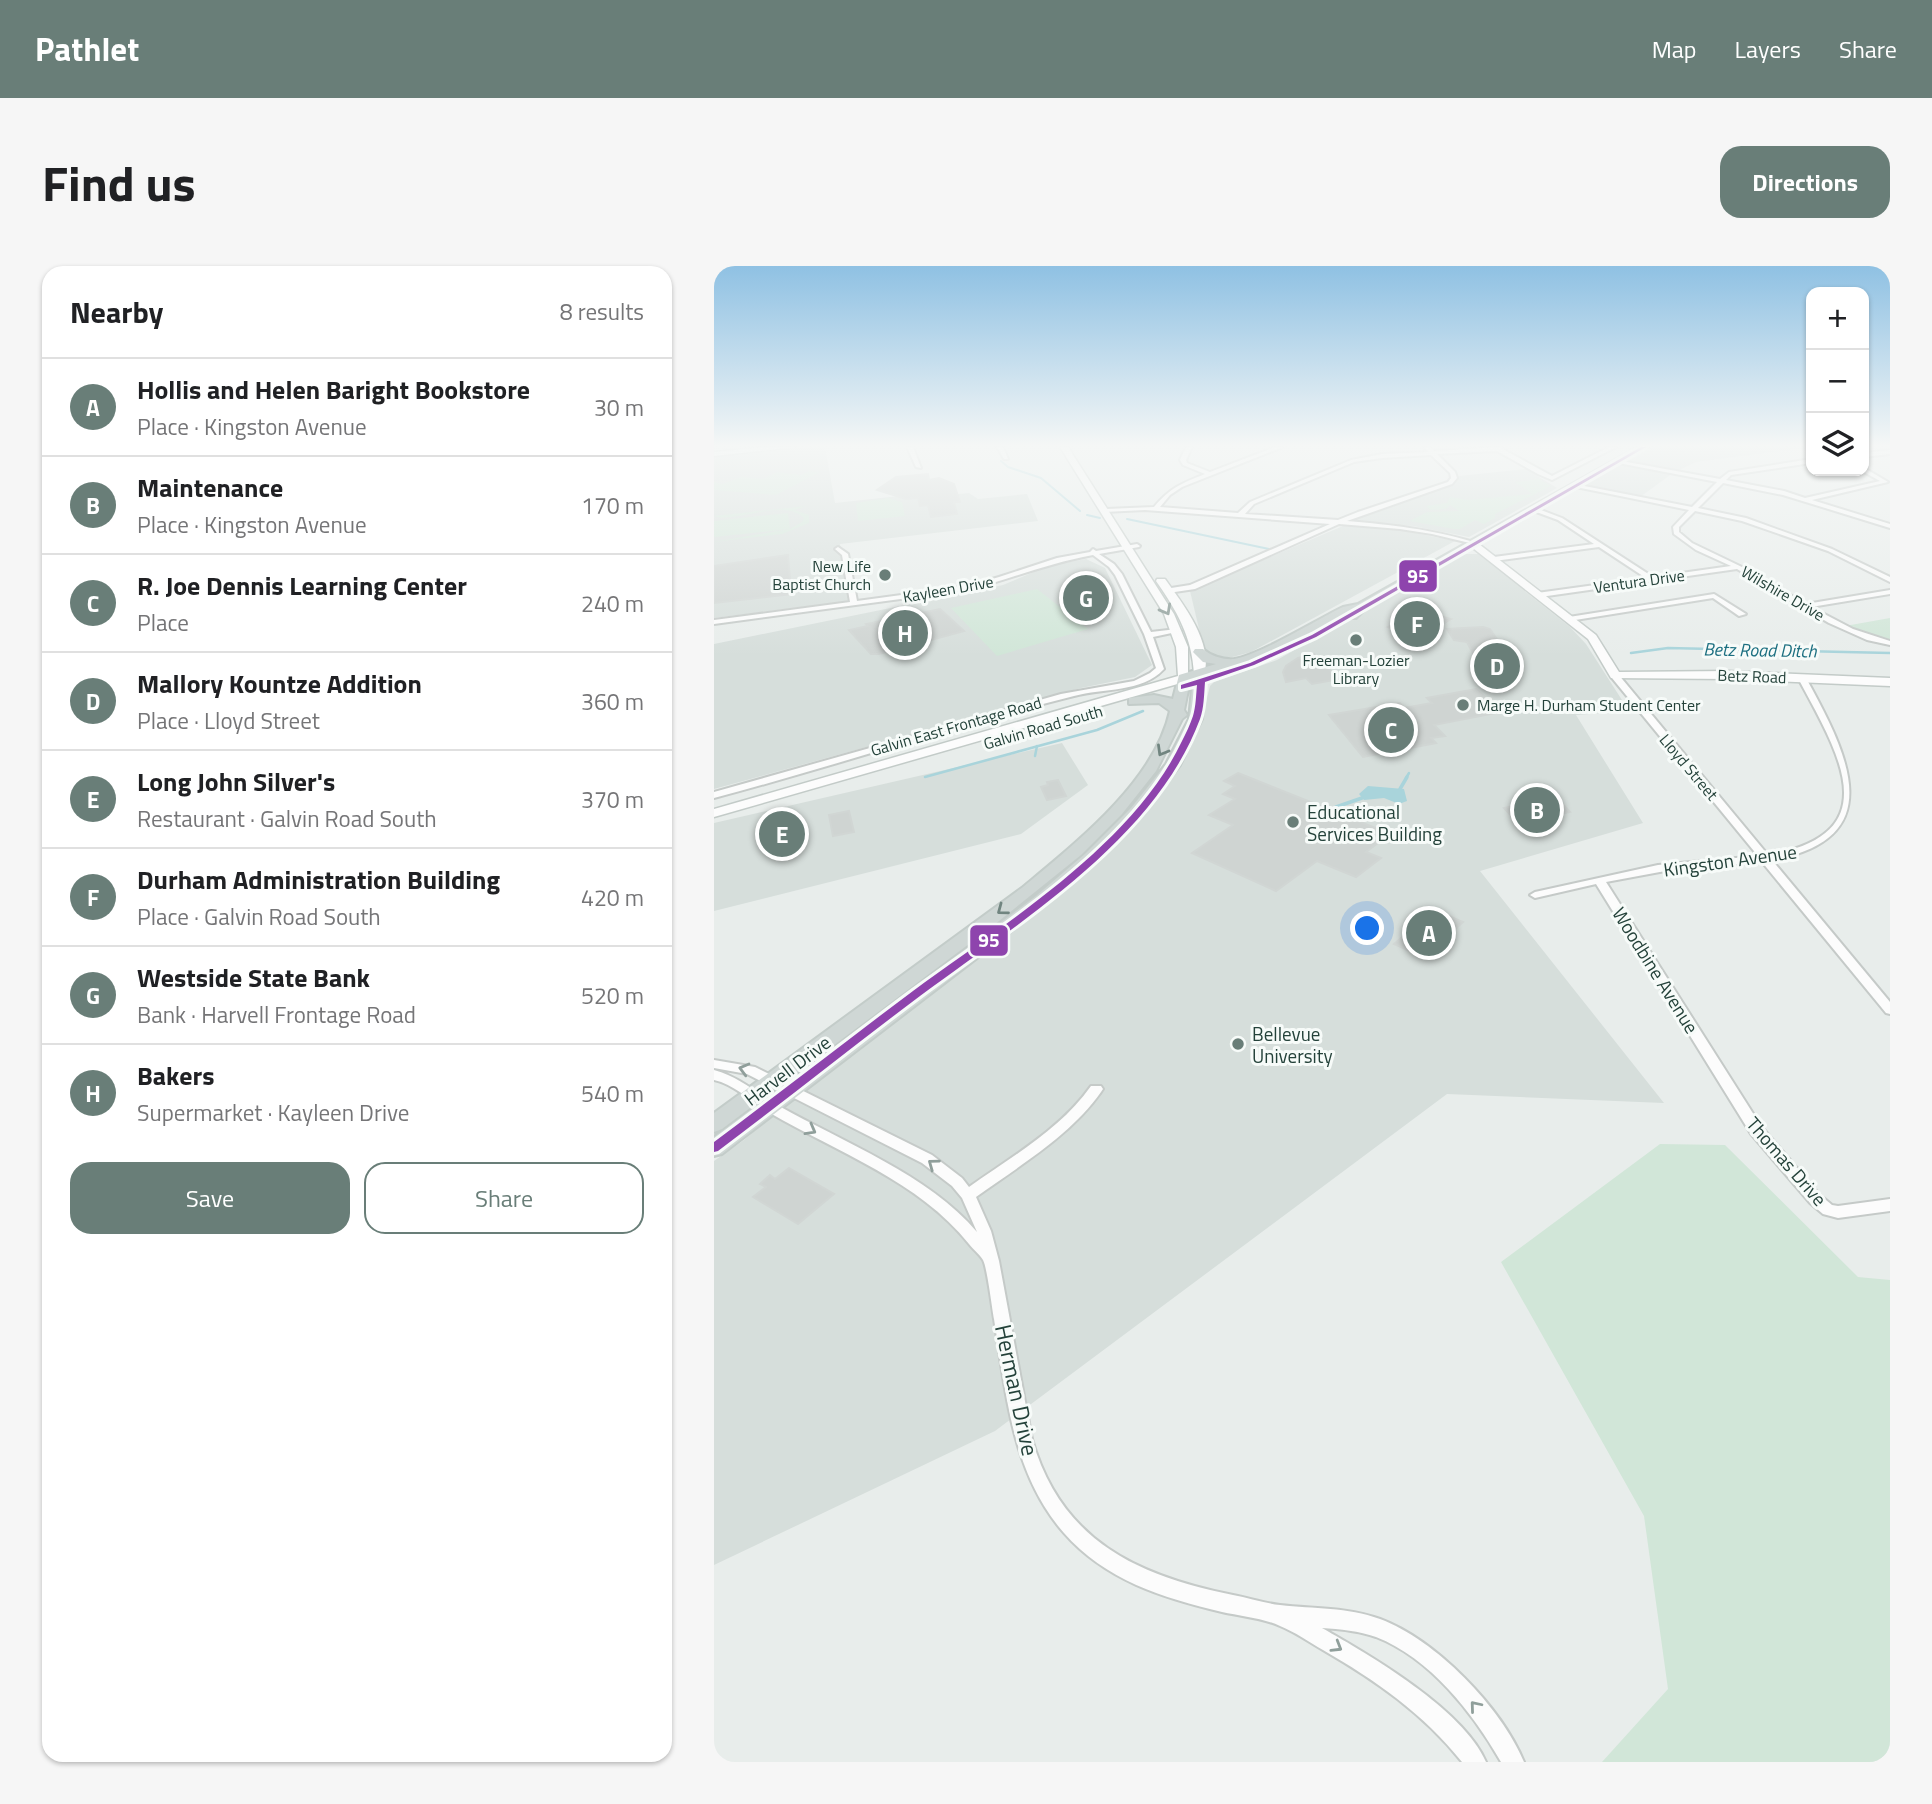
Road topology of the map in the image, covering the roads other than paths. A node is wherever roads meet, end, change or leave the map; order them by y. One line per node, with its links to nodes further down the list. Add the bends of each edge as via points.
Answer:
1 (1107, 517): 13 (main road, Harvell Drive)
2 (1266, 517): 9 (street)
3 (1354, 517): 9 (street)
4 (1520, 517): 11 (main road, Galvin Road South)
5 (1556, 517): 12 (street)
6 (1685, 517): 17 (street, Wilshire Drive, via 1676,533)
7 (1733, 517): 19 (street, via 1830,550)
8 (1862, 517): 10 (street)
9 (1342, 522): 11 (street, via 1420,529); 20 (street, via 1192,587)
10 (1890, 526)
11 (1472, 543): 16 (main road, Lloyd Street); 25 (main road, Galvin Road South)
12 (1600, 545): 16 (street); 18 (street)
13 (1133, 546): 15 (street, Kayleen Drive); 20 (main road, Harvell Drive); 29 (main road, Harvell Drive, one-way to 29)
14 (838, 549): 23 (street, via 845,554)
15 (1093, 551): 23 (street, Kayleen Drive, via 979,585); 30 (street, via 1116,569)
16 (1494, 559): 22 (main road, Lloyd Street)
17 (1738, 566): 18 (street, Ventura Drive); 24 (street, Wilshire Drive)
18 (1652, 579): 22 (street, Ventura Drive)
19 (1890, 580)
20 (1168, 591): 32 (main road, Harvell Drive, via 1193,629)
21 (1890, 592): 24 (street)
22 (1540, 595): 27 (main road, Lloyd Street)
23 (854, 603): 28 (street, Kayleen Drive)
24 (1806, 606): 31 (street, Wilshire Drive, via 1849,631)
25 (1361, 607): 33 (main road, Galvin Road South, via 1346,609); 36 (main road, Galvin Road South, via 1281,654)
26 (1742, 614): 27 (street, Ventura Drive, via 1714,596)
27 (1569, 619): 34 (main road, Lloyd Street, via 1599,645)
28 (714, 622)
29 (1177, 631): 30 (street); 36 (main road, Harvell Drive)
30 (1148, 635): 40 (street, Galvin East Frontage Road, via 1161,665 1147,678 1084,690)
31 (1890, 643)
32 (1199, 652): 33 (main road, via 1217,662); 36 (main road, Harvell Drive)
33 (1246, 659): 36 (main road, Galvin Road South)
34 (1615, 676): 35 (main road, Betz Road); 43 (street, Lloyd Street)
35 (1802, 678): 37 (main road, Betz Road); 43 (street, Kingston Avenue, via 1844,759 1851,809 1835,835 1815,847)
36 (1192, 680): 38 (main road, Galvin Road South); 39 (main road, Harvell Drive); 41 (main road, Galvin Road South); 50 (main road, Harvell Drive, via 1198,714 1190,734 1158,787 1123,827 1063,882)
37 (1890, 682)
38 (1134, 701): 39 (main road, via 1167,701); 42 (main road, Galvin Road South)
39 (1180, 715): 50 (main road, Harvell Drive, one-way to 50, via 1139,786 1078,850)
40 (714, 794)
41 (714, 814)
42 (714, 821)
43 (1763, 858): 44 (street, Kingston Avenue, via 1673,866); 46 (street, Lloyd Street)
44 (1600, 881): 45 (street, Kingston Avenue); 47 (street, Woodbine Avenue)
45 (1535, 895)
46 (1890, 1010)
47 (1712, 1059): 56 (street, Thomas Drive, via 1756,1130 1828,1210)
48 (714, 1063): 50 (street, Herman Drive, one-way to 48, via 750,1070)
49 (714, 1075): 52 (street, Herman Drive, via 728,1077)
50 (781, 1084): 52 (main road, Harvell Drive); 55 (street, Herman Drive, one-way to 50, via 927,1159)
51 (1096, 1089): 55 (street, via 1072,1117)
52 (760, 1101): 53 (main road, Harvell Drive); 54 (main road, Harvell Drive); 57 (street, Herman Drive, one-way to 57, via 915,1189 972,1234)
53 (714, 1124)
54 (714, 1148)
55 (968, 1195): 57 (street, Herman Drive)
56 (1890, 1205)
57 (991, 1261): 58 (street, Herman Drive, via 1026,1446 1044,1489 1074,1534 1100,1556 1166,1589)
58 (1280, 1615): 59 (street, Herman Drive, one-way to 59, via 1391,1682 1460,1740); 60 (street, Herman Drive, one-way to 58, via 1475,1705 1415,1649 1354,1620)
59 (1475, 1762)
60 (1513, 1762)

